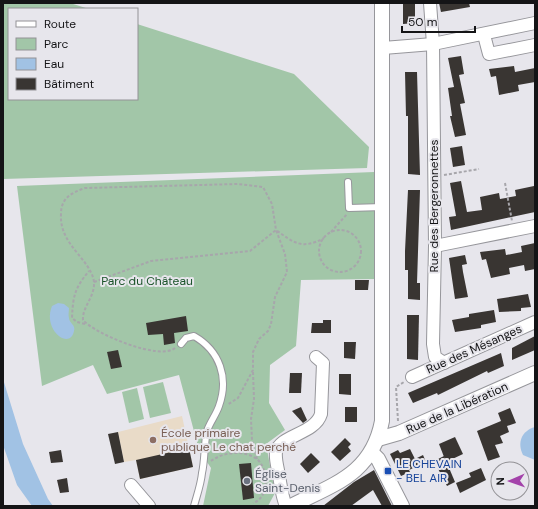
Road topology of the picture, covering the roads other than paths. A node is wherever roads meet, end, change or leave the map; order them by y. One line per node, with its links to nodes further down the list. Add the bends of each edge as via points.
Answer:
1 (382, 3): 7 (street)
2 (430, 3): 5 (street, Rue des Bergeronnettes)
3 (535, 23): 4 (street)
4 (484, 34): 5 (street); 6 (street, via 489,54)
5 (433, 44): 7 (street); 11 (street, Rue des Bergeronnettes)
6 (535, 45)
7 (383, 48): 9 (street)
8 (348, 182): 9 (lane, via 349,208)
9 (383, 207): 18 (street, via 383,412)
10 (535, 226): 11 (street)
11 (435, 246): 15 (street, Rue des Bergeronnettes, via 433,344 436,357)
12 (535, 322): 15 (street, Rue des Mésanges)
13 (181, 344): 22 (lane, via 186,338 194,336 203,341 214,353 223,377 218,408 207,433 203,471)
14 (316, 357): 23 (street, via 323,363 320,420 311,428 281,444 276,451)
15 (444, 363): 17 (street, Rue des Mésanges)
16 (535, 373): 18 (street, Rue de la Libération)
17 (412, 377)
18 (378, 440): 19 (street)
19 (372, 453): 24 (street, via 350,475); 25 (street, via 378,459)
20 (131, 485): 21 (street)
21 (149, 506)
22 (194, 506)
23 (286, 506)
24 (291, 506)
25 (402, 506)

